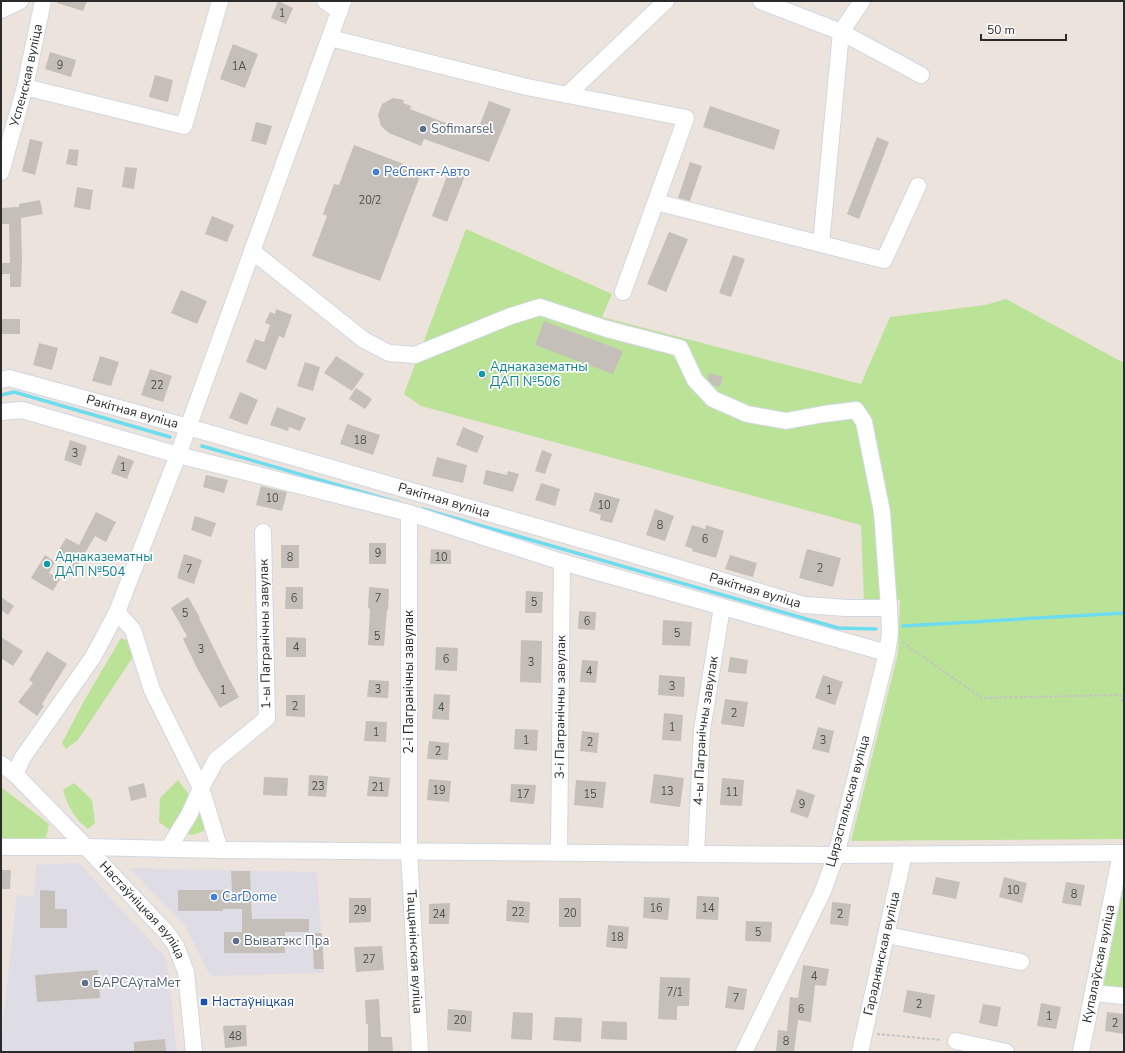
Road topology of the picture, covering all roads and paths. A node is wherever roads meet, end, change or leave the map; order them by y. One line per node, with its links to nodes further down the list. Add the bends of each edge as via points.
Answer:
1 (20, 1): 9 (street)
2 (43, 1): 13 (street, Успенская вуліца)
3 (220, 1): 13 (street, via 184,126)
4 (325, 1): 8 (street)
5 (666, 1): 14 (street)
6 (761, 1): 10 (street)
7 (862, 1): 10 (street)
8 (341, 6): 11 (street)
9 (1, 10)
10 (841, 32): 12 (street); 18 (street)
11 (330, 38): 14 (street, via 527,88); 19 (street)
12 (921, 75)
13 (25, 87): 15 (street, Успенская вуліца)
14 (567, 95): 17 (street, via 686,118)
15 (1, 172)
16 (918, 186): 18 (street, via 884,260)
17 (656, 202): 18 (street); 20 (street)
18 (821, 244)
19 (252, 251): 23 (street); 29 (street, Цярэспальская вуліца, via 364,340 389,353 415,355 540,307 606,329 680,348 695,380 713,400 747,414 786,421 856,410 864,422 882,512)
20 (623, 292)
21 (1, 380): 23 (street, Ракітная вуліца, via 10,378)
22 (1, 412): 24 (street, Ракітная вуліца, via 22,410)
23 (188, 427): 24 (street); 29 (street, Ракітная вуліца, via 804,605)
24 (178, 455): 25 (street, Ракітная вуліца); 30 (street)
25 (409, 513): 27 (street, Ракітная вуліца); 41 (street, 2-і Пагранічны завулак)
26 (263, 532): 36 (street, 1-ы Пагранічны завулак, via 267,718 216,760)
27 (562, 562): 28 (street, Ракітная вуліца); 42 (street, 3-і Пагранічны завулак)
28 (722, 607): 32 (street, Ракітная вуліца); 44 (street, 4-ы Пагранічны завулак, via 702,730)
29 (889, 608): 31 (street, Цярэспальская вуліца)
30 (117, 612): 35 (street, via 93,657 23,757); 36 (street, via 133,630 152,690)
31 (890, 633): 32 (street, Цярэспальская вуліца); 33 (path, via 982,698 1120,695)
32 (886, 653): 46 (street, Цярэспальская вуліца)
33 (1124, 704)
34 (1, 764): 35 (street)
35 (15, 774): 38 (street, Настаўніцкая вуліца)
36 (201, 788): 39 (street, via 189,815); 40 (street)
37 (1, 847): 38 (street)
38 (86, 847): 39 (street); 53 (street, Настаўніцкая вуліца, via 166,932 176,946 186,972)
39 (168, 849): 40 (street)
40 (220, 850): 41 (street)
41 (409, 851): 42 (street); 54 (street, Таццянінская вуліца)
42 (559, 852): 44 (street)
43 (1123, 853): 45 (street); 49 (street, Купалаўская вуліца)
44 (696, 854): 46 (street)
45 (904, 854): 46 (street); 47 (street, Гараднянская вуліца)
46 (836, 855): 55 (street, Цярэспальская вуліца, via 823,891)
47 (887, 935): 48 (street); 51 (street, Гараднянская вуліца)
48 (1021, 962)
49 (1093, 993): 50 (street); 58 (street, Купалаўская вуліца)
50 (1124, 996)
51 (864, 1032): 52 (path); 56 (street, Гараднянская вуліца)
52 (956, 1041): 57 (street)
53 (194, 1052)
54 (420, 1052)
55 (744, 1052)
56 (860, 1052)
57 (1006, 1052)
58 (1081, 1052)

